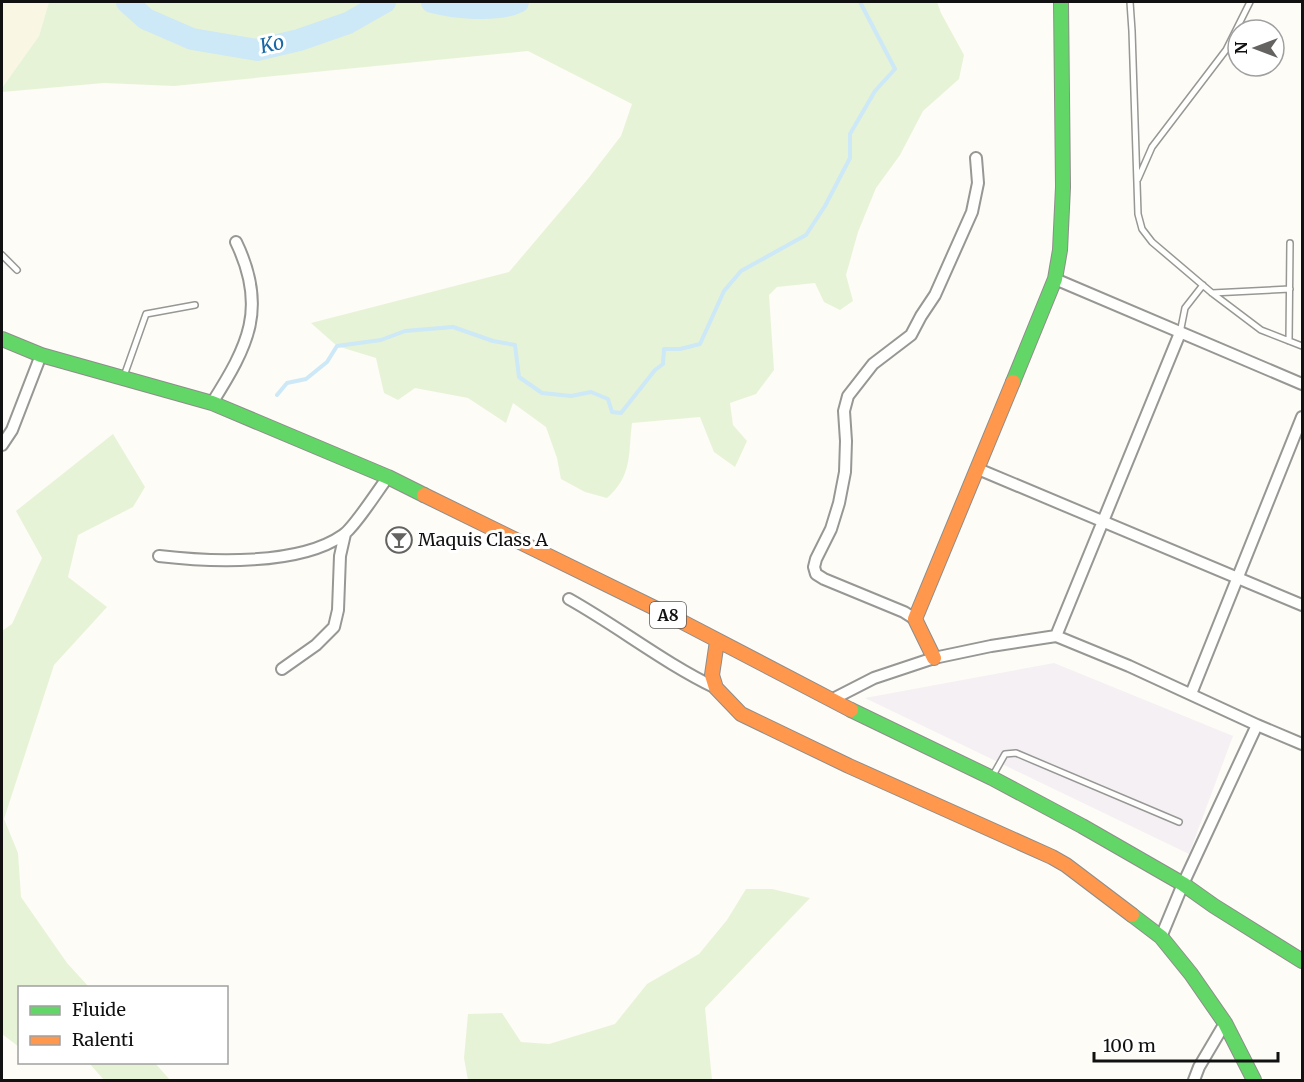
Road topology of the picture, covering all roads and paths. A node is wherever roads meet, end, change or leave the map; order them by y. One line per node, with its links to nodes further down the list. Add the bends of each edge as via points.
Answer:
1 (1061, 2): 10 (main road, via 1063,187)
2 (1130, 2): 5 (lane)
3 (1250, 2): 5 (lane, via 1226,50 1152,147)
4 (976, 158): 33 (street, via 978,183 972,212 931,302 911,335 873,364 848,396 844,411 845,472 839,503 814,567 824,579)
5 (1138, 181): 11 (lane, via 1142,230)
6 (236, 242): 22 (street, via 246,261 253,312 238,361)
7 (1290, 243): 12 (lane)
8 (2, 255): 9 (lane)
9 (17, 270)
10 (1055, 279): 15 (street); 25 (main road)
11 (1203, 285): 13 (lane); 15 (lane, via 1185,308)
12 (1290, 289): 13 (lane); 17 (lane)
13 (1212, 293): 17 (lane, via 1261,330)
14 (195, 305): 20 (lane, via 146,314)
15 (1180, 333): 21 (street); 27 (street)
16 (2, 339): 19 (main road, A8)
17 (1288, 340): 18 (lane)
18 (1302, 346)
19 (41, 355): 20 (main road, A8); 24 (street, via 12,430)
20 (124, 378): 22 (main road, A8)
21 (1302, 384)
22 (212, 404): 26 (main road, A8)
23 (1302, 417): 30 (street)
24 (2, 445)
25 (978, 469): 27 (street); 33 (main road)
26 (388, 477): 28 (street); 35 (main road, A8)
27 (1103, 521): 30 (street); 34 (street)
28 (345, 534): 29 (street, via 315,548 272,557 216,560); 37 (street, via 334,627)
29 (159, 556)
30 (1237, 578): 32 (street); 39 (street)
31 (569, 599): 38 (street, via 678,669)
32 (1302, 604)
33 (915, 620): 36 (main road)
34 (1056, 636): 36 (street); 39 (street)
35 (717, 641): 38 (main road, via 712,675); 40 (main road, A8)
36 (934, 658): 40 (street, via 874,678)
37 (282, 669)
38 (716, 688): 46 (main road, via 741,714 764,726 1052,857)
39 (1191, 694): 41 (street)
40 (831, 700): 43 (main road, A8)
41 (1257, 725): 42 (street); 45 (street)
42 (1302, 744)
43 (992, 778): 44 (lane, via 1005,754 1016,753); 45 (main road, A8)
44 (1179, 822)
45 (1183, 884): 46 (street); 47 (main road, A8)
46 (1161, 937): 48 (main road)
47 (1302, 961)
48 (1225, 1023): 49 (street); 50 (main road)
49 (1194, 1080)
50 (1254, 1080)

